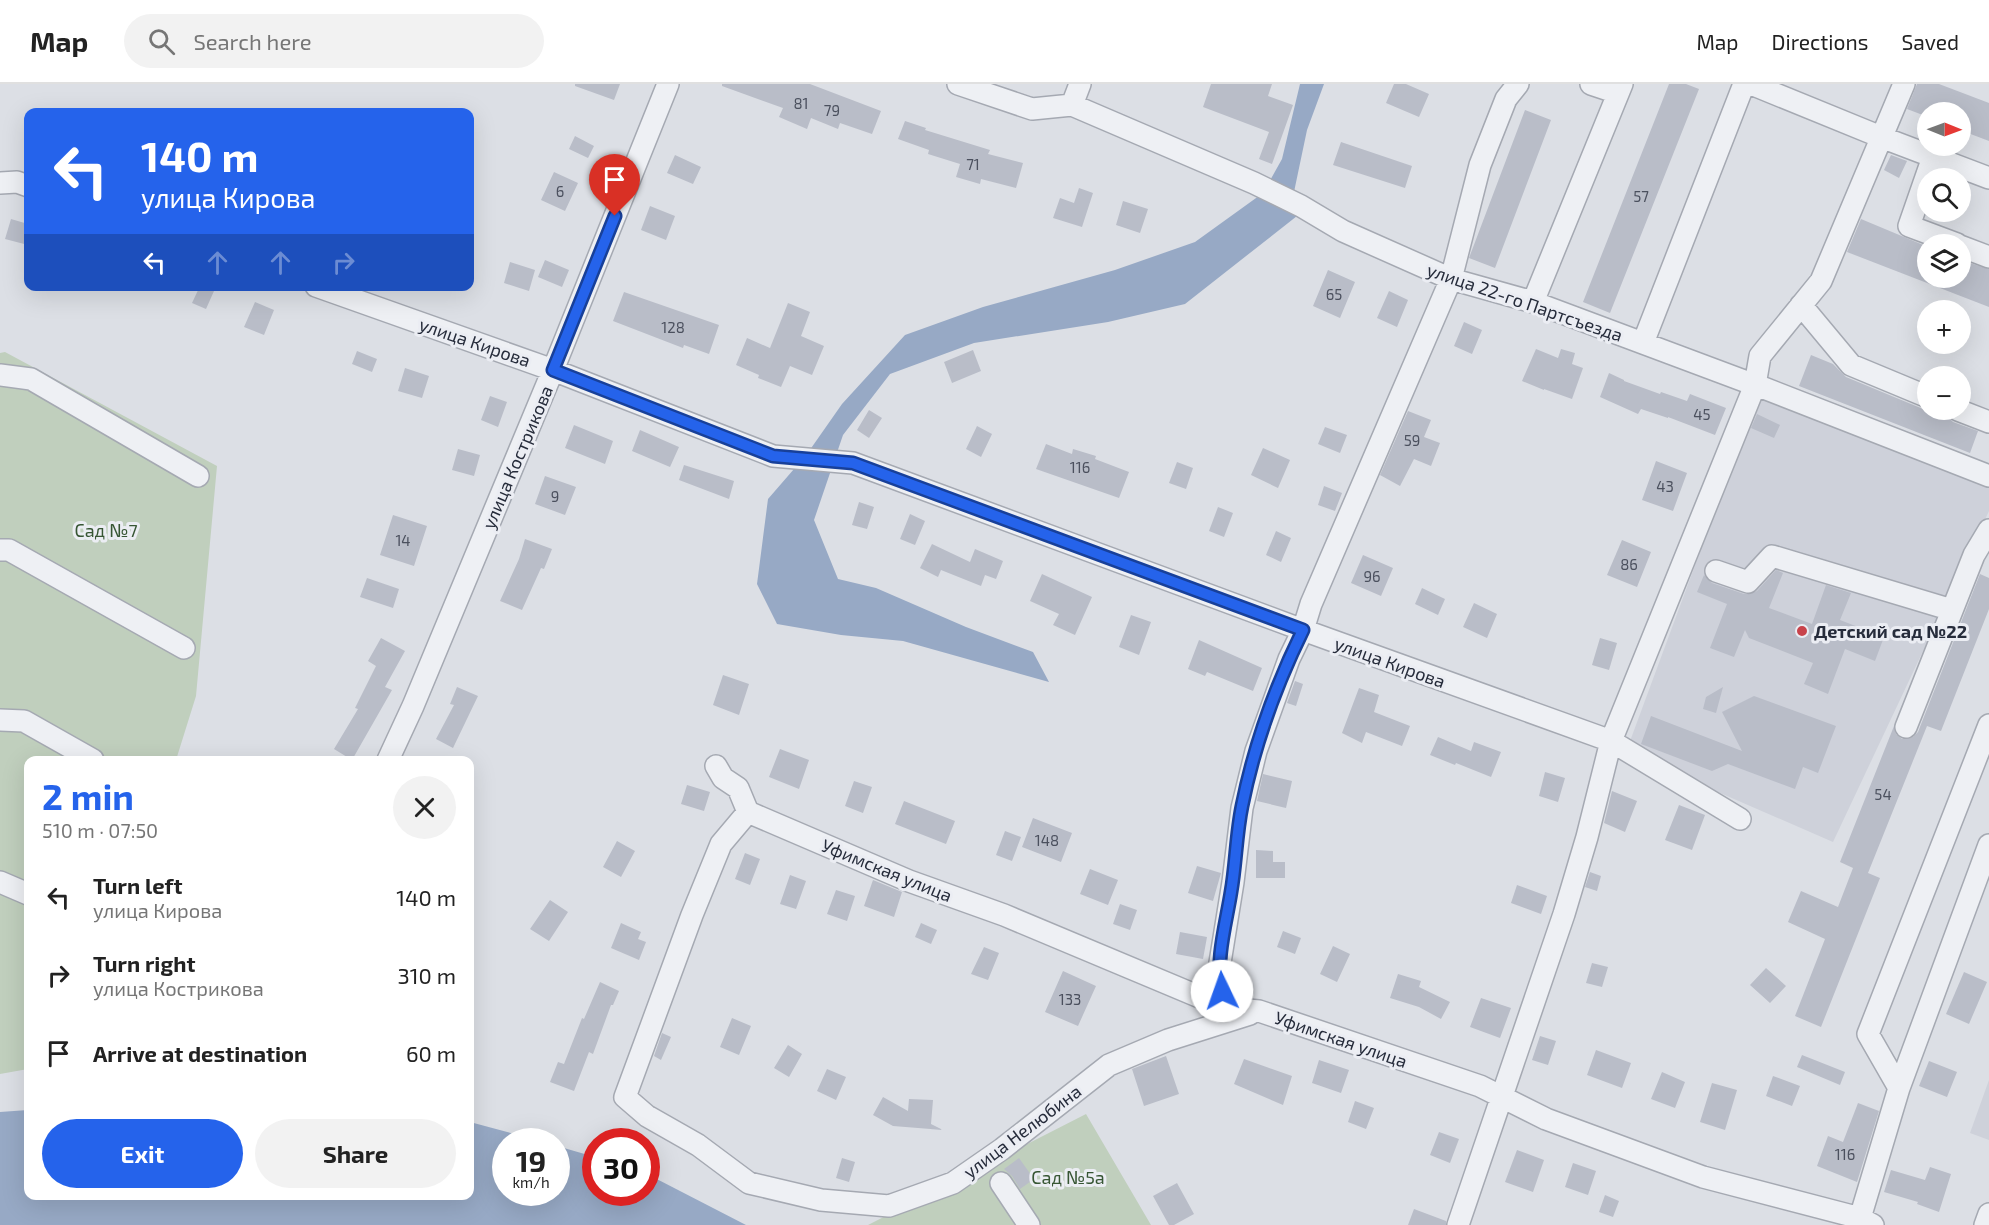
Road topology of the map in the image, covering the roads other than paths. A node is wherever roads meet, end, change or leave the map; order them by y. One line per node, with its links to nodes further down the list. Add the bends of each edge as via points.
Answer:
1 (668, 84): 22 (street, улица Кострикова)
2 (958, 84): 10 (street, via 1032,109)
3 (1080, 84): 10 (street)
4 (1518, 84): 17 (street, via 1506,99 1480,165)
5 (1591, 84): 9 (street)
6 (1744, 84): 21 (street)
7 (1751, 84): 11 (street)
8 (1904, 84): 11 (street)
9 (1620, 88): 19 (street)
10 (1072, 105): 17 (street, улица 22-го Партсъезда, via 1254,183 1343,231)
11 (1881, 137): 12 (street); 20 (street, via 1821,281)
12 (1933, 157): 13 (street); 14 (street, via 1909,226)
13 (1989, 178)
14 (1930, 234)
15 (1971, 250): 16 (street)
16 (1989, 257)
17 (1451, 279): 19 (street, улица 22-го Партсъезда); 34 (street)
18 (330, 291): 22 (street, улица Кирова)
19 (1533, 302): 21 (street, улица 22-го Партсъезда)
20 (1801, 305): 24 (street, via 1760,356); 25 (street, via 1851,366)
21 (1643, 343): 24 (street, улица 22-го Партсъезда)
22 (553, 370): 34 (street, улица Кирова, via 773,456 853,463); 41 (street, улица Кострикова)
23 (0, 375): 28 (street, via 31,379)
24 (1753, 384): 29 (street, улица 22-го Партсъезда); 39 (street)
25 (1917, 393)
26 (1971, 415): 27 (street)
27 (1989, 422)
28 (198, 476)
29 (1989, 476)
30 (1987, 537): 33 (street, via 1974,555)
31 (0, 550): 35 (street, via 9,550)
32 (1716, 571): 33 (street, via 1748,582 1772,556)
33 (1952, 610): 38 (street)
34 (1303, 630): 39 (street, улица Кирова); 48 (street, via 1256,751 1242,808 1218,975)
35 (184, 648)
36 (0, 720): 40 (street, via 24,721)
37 (1989, 725): 50 (street, via 1868,1034)
38 (1906, 727)
39 (1611, 741): 44 (street, улица Кирова); 51 (street, via 1564,914)
40 (86, 756)
41 (390, 756)
42 (716, 766): 43 (street, via 723,778 738,788)
43 (748, 812): 48 (street, Уфимская улица); 49 (street, улица Нелюбина, via 721,844 625,1097 647,1116 698,1145 749,1183 821,1200 889,1206 953,1183 1109,1065 1168,1040)
44 (1740, 819)
45 (1989, 845): 50 (street)
46 (0, 882): 47 (street)
47 (24, 892)
48 (1226, 1008): 49 (street, Уфимская улица)
49 (1259, 1011): 51 (street, Уфимская улица)
50 (1899, 1088): 54 (street)
51 (1502, 1096): 54 (street, Уфимская улица, via 1546,1119 1703,1177); 56 (street)
52 (1002, 1183): 55 (street)
53 (1989, 1214): 57 (street)
54 (1866, 1221)
55 (1029, 1225)
56 (1458, 1225)
57 (1985, 1225)

